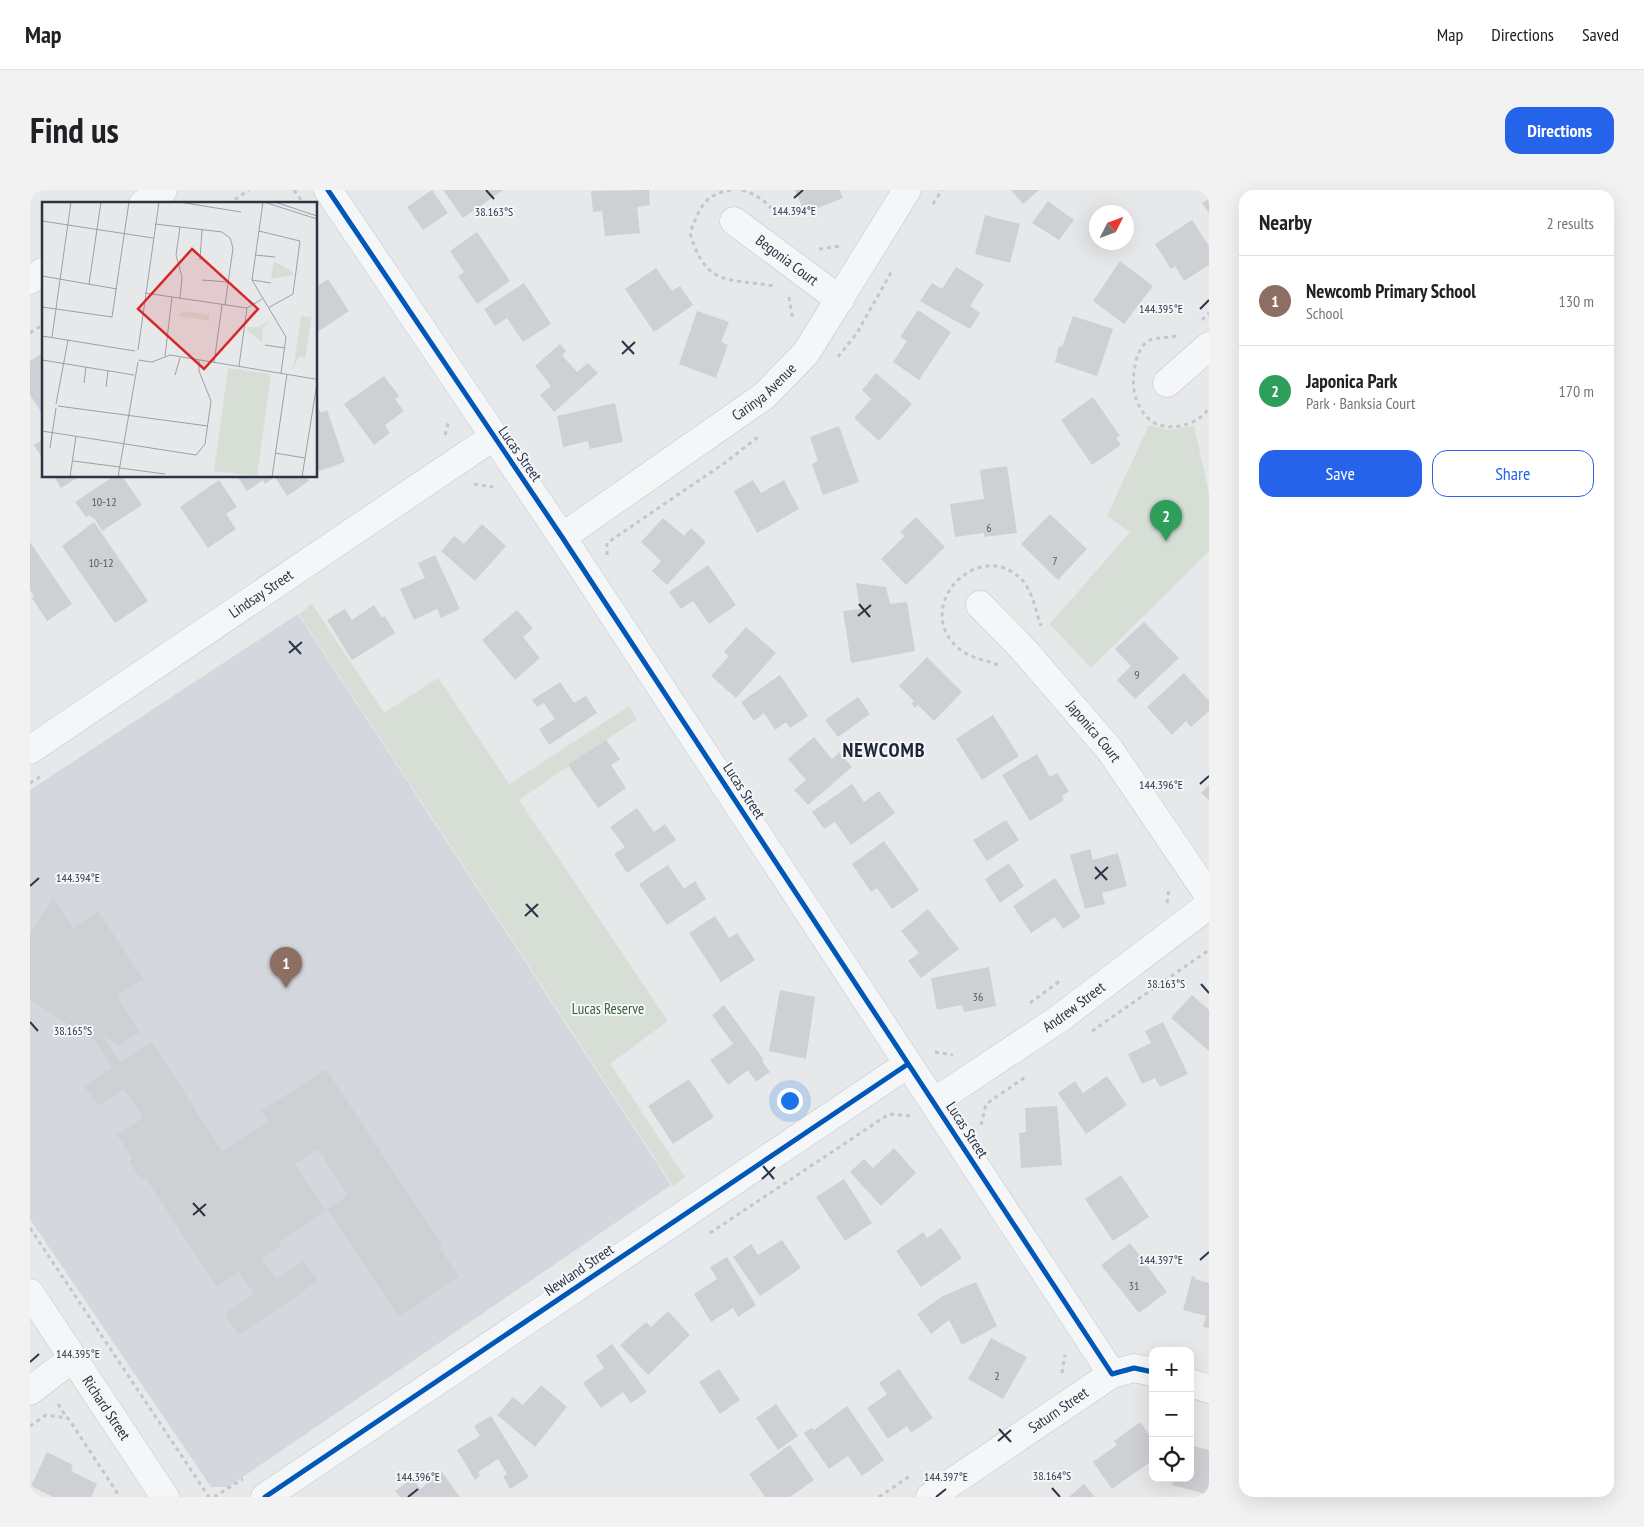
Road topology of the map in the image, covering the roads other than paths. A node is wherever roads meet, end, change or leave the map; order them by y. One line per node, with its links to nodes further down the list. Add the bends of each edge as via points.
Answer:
1 (163, 190): 4 (street)
2 (328, 190): 11 (street, Lucas Street)
3 (907, 190): 8 (street, Carinya Avenue)
4 (146, 202)
5 (734, 221): 8 (street, Begonia Court)
6 (42, 272): 7 (street)
7 (30, 280)
8 (840, 300): 12 (street, Carinya Avenue, via 806,353 764,396)
9 (1209, 346): 10 (street)
10 (1167, 383)
11 (493, 438): 12 (street, Lucas Street); 14 (street, Lindsay Street)
12 (562, 537): 17 (street, Lucas Street)
13 (980, 605): 15 (street, Japonica Court, via 1100,736)
14 (30, 750)
15 (1209, 896)
16 (1209, 905): 18 (street, Andrew Street, via 1060,1018)
17 (897, 1072): 18 (street, Lucas Street); 27 (street, Newland Street)
18 (934, 1102): 22 (street, Lucas Street)
19 (30, 1293): 20 (street, Richard Street)
20 (74, 1358): 25 (street); 26 (street, Richard Street)
21 (1149, 1371): 22 (street, via 1134,1368)
22 (1112, 1374): 28 (street, Saturn Street)
23 (1194, 1384): 24 (street)
24 (1209, 1389)
25 (30, 1391)
26 (165, 1497)
27 (265, 1497)
28 (930, 1497)

